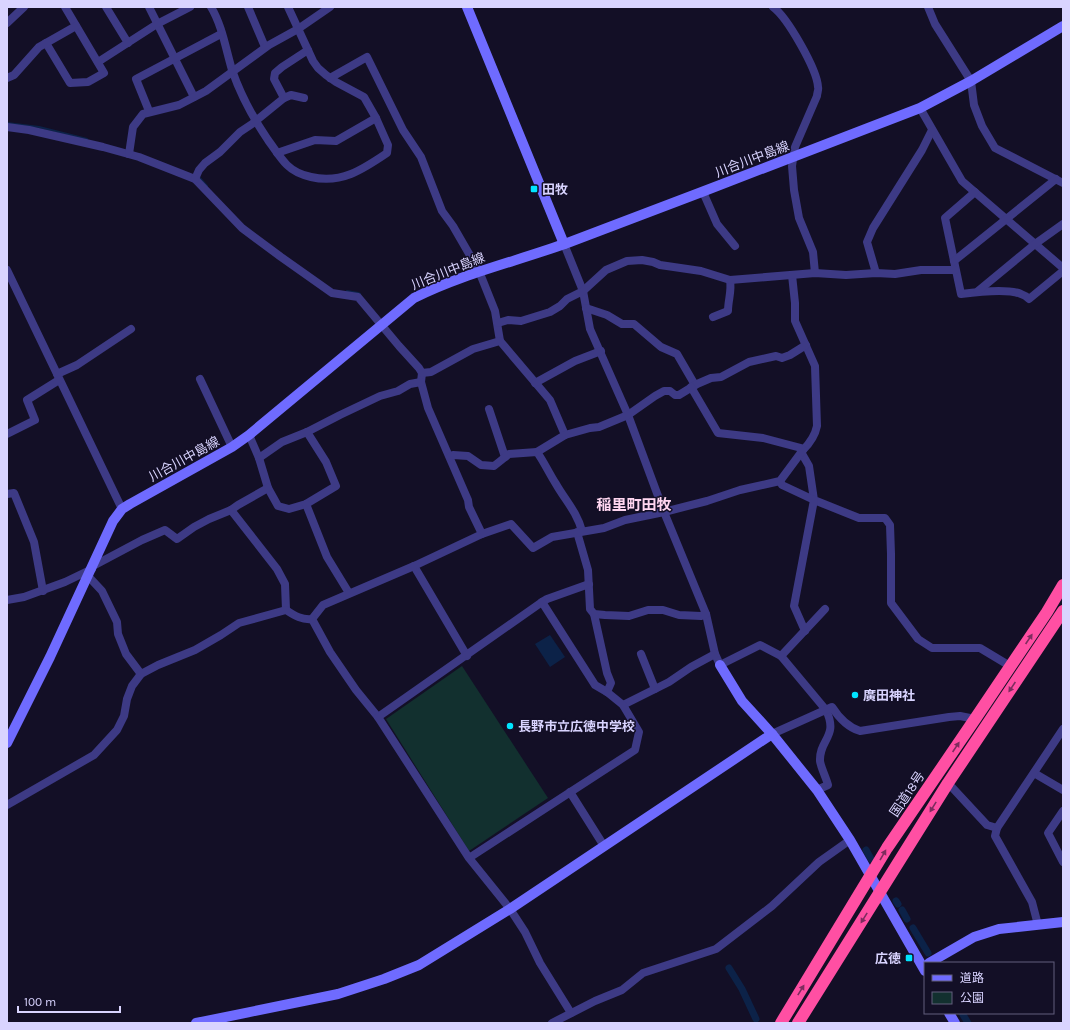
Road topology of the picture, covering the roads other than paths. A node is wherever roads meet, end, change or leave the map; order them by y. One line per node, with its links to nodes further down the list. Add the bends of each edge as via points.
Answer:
1 (24, 7): 13 (street)
2 (65, 7): 15 (street)
3 (106, 7): 20 (street)
4 (149, 7): 14 (street)
5 (189, 7): 14 (street)
6 (211, 7): 18 (street)
7 (248, 7): 21 (street)
8 (288, 7): 17 (street)
9 (330, 7): 17 (street)
10 (467, 7): 47 (street)
11 (773, 7): 40 (street, via 797,38 812,64 818,87 817,96 795,146)
12 (928, 7): 28 (street, via 935,24)
13 (7, 22)
14 (157, 24): 20 (street); 23 (street)
15 (76, 26): 19 (street); 24 (street)
16 (1063, 26): 28 (street, 川合川中島線)
17 (298, 29): 21 (street); 22 (street)
18 (222, 34): 23 (street); 25 (street)
19 (46, 43): 24 (street, via 70,83 88,82 104,73); 26 (street, via 39,47 14,75)
20 (128, 43): 24 (street)
21 (265, 47): 25 (street)
22 (308, 50): 27 (street, via 318,68); 30 (street, via 275,73 274,79)
23 (174, 58): 29 (street); 33 (street, via 136,79)
24 (98, 62)
25 (233, 71): 29 (street); 35 (street)
26 (7, 78)
27 (330, 78): 34 (street, via 364,97); 54 (street, via 367,57 403,130 421,157 442,211)
28 (972, 81): 32 (street, 川合川中島線); 42 (street, via 974,106 995,148)
29 (194, 98): 33 (street)
30 (284, 98): 31 (street, via 290,95); 35 (street)
31 (304, 98)
32 (920, 108): 37 (street); 40 (street, 川合川中島線)
33 (149, 112): 39 (street, via 143,114 133,126)
34 (376, 118): 38 (street, via 336,142 315,140); 38 (street, via 388,145 386,153 346,177 321,180 308,177 287,165)
35 (255, 122): 38 (street); 41 (street, via 205,163)
36 (7, 127): 39 (street)
37 (932, 130): 44 (street, via 962,181); 56 (street, via 867,242)
38 (277, 153)
39 (129, 154): 41 (street)
40 (794, 156): 43 (street, 川合川中島線); 55 (street, via 792,176 799,218 813,252)
41 (196, 177): 64 (street, via 242,228 332,293 358,297)
42 (1059, 181): 45 (street)
43 (703, 192): 47 (street, 川合川中島線); 49 (street, via 717,224)
44 (975, 192): 45 (street); 50 (street, via 945,218)
45 (1006, 219): 48 (street); 50 (street)
46 (1063, 224): 48 (street)
47 (564, 244): 54 (street, 川合川中島線); 59 (street)
48 (1035, 244): 51 (street); 60 (street)
49 (735, 246)
50 (954, 261): 53 (street)
51 (1063, 269): 60 (street, via 1029,299 1021,294 1009,292)
52 (7, 270): 69 (street)
53 (955, 270): 56 (street); 60 (street, via 961,294)
54 (479, 271): 63 (street, via 492,300); 64 (street, 川合川中島線, via 414,298)
55 (815, 273): 56 (street); 57 (street)
56 (876, 273)
57 (792, 275): 58 (street); 67 (street, via 794,321)
58 (730, 280): 59 (street, via 701,271 654,262 627,261 606,270); 62 (street, via 728,311)
59 (583, 291): 61 (street); 63 (street, via 550,312 520,321 508,320)
60 (978, 291)
61 (586, 308): 68 (street, via 590,329); 73 (street, via 607,315 622,324 634,324 661,347 677,354)
62 (713, 317)
63 (498, 323): 66 (street)
64 (381, 324): 70 (street, via 419,368); 78 (street, 川合川中島線)
65 (131, 329): 69 (street)
66 (500, 341): 70 (street, via 473,349); 72 (street)
67 (806, 346): 73 (street, via 782,358 776,356 749,362); 81 (street, via 814,366 817,426 815,435)
68 (601, 351): 72 (street, via 575,361); 75 (street)
69 (58, 377): 77 (street, via 27,400 35,420); 91 (street)
70 (421, 377): 76 (street, via 398,391 380,396); 83 (street, via 428,408)
71 (200, 379): 80 (street)
72 (535, 383): 79 (street, via 550,400)
73 (693, 386): 75 (street, via 679,395 664,391); 81 (street, via 718,433 764,438 801,448)
74 (489, 409): 84 (street)
75 (628, 415): 79 (street, via 599,427); 93 (street)
76 (307, 432): 85 (street, via 282,442); 90 (street, via 326,462 336,486)
77 (7, 434)
78 (249, 435): 80 (street, 川合川中島線); 85 (street)
79 (565, 435): 82 (street)
80 (232, 447): 91 (street, 川合川中島線)
81 (802, 451): 86 (street); 89 (street, via 809,466)
82 (536, 452): 84 (street, via 509,454); 94 (street, via 575,512)
83 (450, 457): 84 (street, via 468,456 481,465 494,466); 95 (street)
84 (505, 457)
85 (259, 458): 87 (street)
86 (780, 481): 89 (street, via 782,485); 93 (street)
87 (268, 488): 90 (street, via 278,506 289,509); 92 (street)
88 (7, 494): 100 (street, via 14,493 34,542)
89 (814, 500): 110 (street, via 794,606); 116 (street, via 859,518 885,518 890,525 891,603 918,639 932,648 980,648)
90 (306, 504): 101 (street, via 327,558)
91 (122, 509): 97 (street, 川合川中島線, via 113,521)
92 (231, 510): 97 (street, via 209,519 177,539 165,530 142,540); 105 (street, via 277,569 285,584)
93 (664, 512): 94 (street, via 625,520 604,528); 107 (street)
94 (580, 531): 95 (street, via 552,537 533,548 511,524); 98 (street)
95 (482, 534): 96 (street)
96 (414, 566): 101 (street); 113 (street)
97 (91, 570): 100 (street); 117 (street, via 117,622 118,634 126,654); 126 (street, 川合川中島線)
98 (589, 584): 103 (street); 106 (street, via 590,609)
99 (1063, 584): 116 (highway, 国道18号, one-way to 99)
100 (43, 591): 102 (street)
101 (349, 593): 108 (street, via 324,605)
102 (7, 600)
103 (542, 602): 113 (street); 119 (street, via 595,685)
104 (825, 609): 110 (street)
105 (286, 610): 108 (street, via 297,617); 117 (street, via 240,623 195,650)
106 (594, 614): 107 (street, via 629,616 648,610 663,610 679,614); 119 (street, via 611,683)
107 (706, 614): 112 (street)
108 (312, 618): 122 (street, via 330,652)
109 (1061, 618): 128 (highway, one-way to 128)
110 (805, 631): 114 (street)
111 (641, 654): 118 (street)
112 (715, 654): 115 (street); 118 (street)
113 (467, 656): 122 (street)
114 (781, 656): 115 (street, via 760,645); 121 (street)
115 (720, 665): 125 (street, via 742,701)
116 (1010, 666): 123 (highway, 国道18号)
117 (141, 674): 132 (street, via 132,686 124,716 117,730 94,755)
118 (655, 689): 120 (street)
119 (607, 692): 120 (street)
120 (623, 705): 131 (street, via 639,732 635,750)
121 (826, 710): 123 (street, via 832,706 849,727 860,731 949,717); 125 (street); 129 (street, via 831,730 821,751 820,761 828,785)
122 (378, 717): 137 (street)
123 (975, 719): 139 (highway, 国道18号, one-way to 123)
124 (1063, 729): 127 (street)
125 (772, 734): 129 (street); 136 (street)
126 (7, 743)
127 (1034, 773): 130 (street); 134 (street)
128 (948, 783): 134 (street, via 987,825); 140 (highway, one-way to 140)
129 (817, 790): 135 (street)
130 (1063, 790)
131 (570, 792): 136 (street); 137 (street)
132 (7, 805)
133 (1063, 811): 138 (street, via 1048,833)
134 (997, 828): 143 (street, via 995,836 1032,902)
135 (850, 840): 139 (street); 146 (street, via 819,862 772,906 716,949 643,973 622,990)
136 (604, 846): 141 (street)
137 (469, 858): 141 (street)
138 (1063, 862)
139 (871, 875): 140 (street); 150 (highway, 国道18号, one-way to 139)
140 (880, 893): 145 (street); 151 (highway, one-way to 151)
141 (510, 909): 146 (street); 148 (street, via 419,965 384,979 338,994)
142 (1063, 922): 143 (street)
143 (1038, 925): 144 (street, via 998,929 974,937)
144 (932, 962)
145 (924, 964)
146 (571, 1013): 149 (street)
147 (950, 1014): 152 (street)
148 (196, 1023)
149 (552, 1023)
150 (781, 1023)
151 (798, 1023)
152 (955, 1023)

